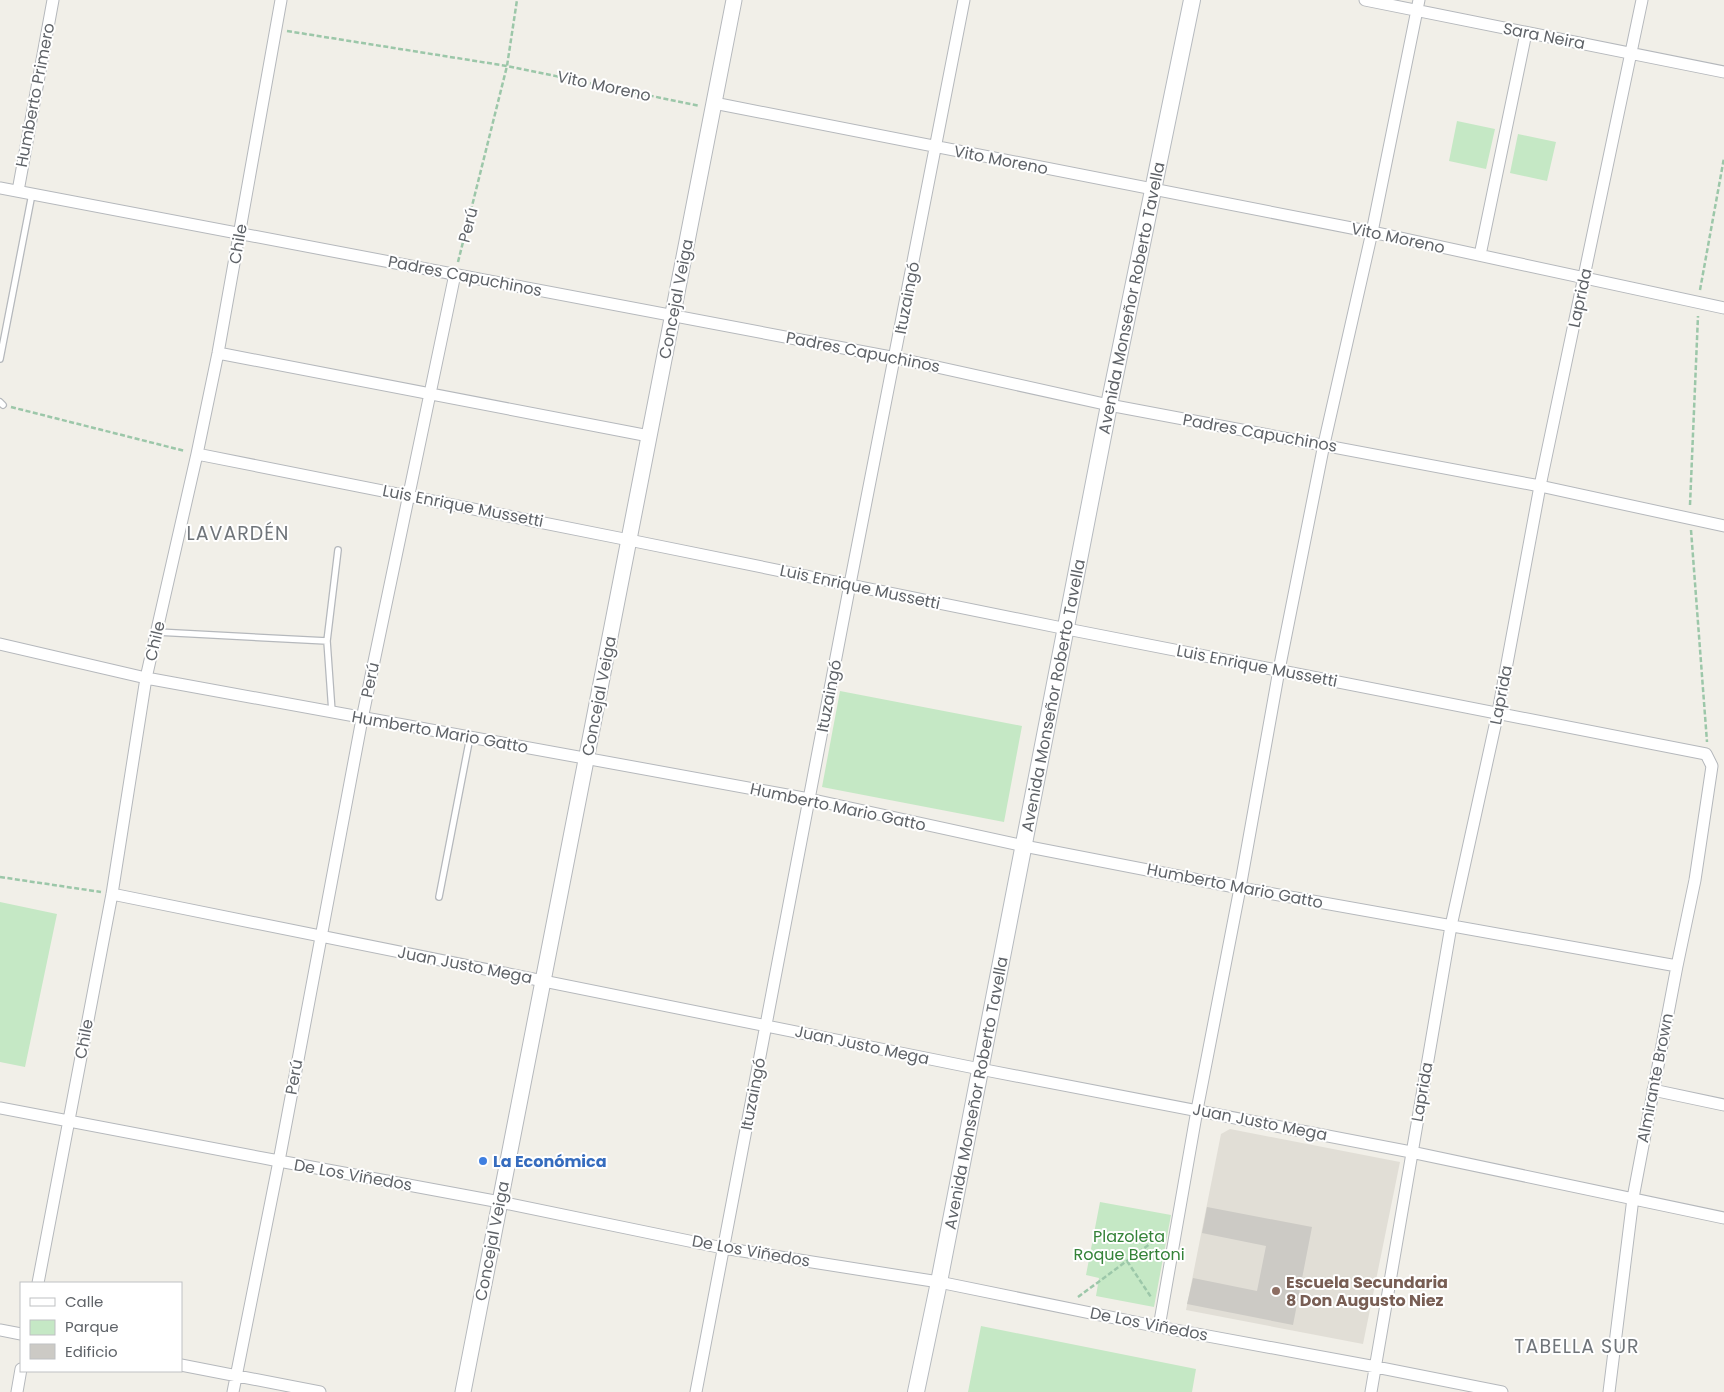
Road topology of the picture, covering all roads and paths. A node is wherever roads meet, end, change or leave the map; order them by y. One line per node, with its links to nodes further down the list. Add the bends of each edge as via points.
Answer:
1 (53, 0): 20 (street, Humberto Primero)
2 (281, 0): 10 (street, Chile)
3 (517, 0): 13 (path, Perú)
4 (734, 0): 15 (street, Concejal Veiga)
5 (964, 0): 16 (street, Ituzaingó)
6 (1192, 0): 19 (main road, Avenida Monseñor Roberto Tavella)
7 (1365, 0): 9 (street, Sara Neira)
8 (1642, 0): 12 (street, Laprida)
9 (1418, 5): 11 (street, Sara Neira); 22 (street)
10 (276, 30): 13 (path, Vito Moreno); 23 (street, Chile)
11 (1526, 33): 12 (street, Sara Neira); 24 (street)
12 (1631, 53): 14 (street, Sara Neira); 26 (street, Laprida)
13 (507, 66): 15 (path, Vito Moreno, via 699,106); 25 (path, Perú)
14 (1724, 72)
15 (714, 103): 16 (street, Vito Moreno); 29 (street, Concejal Veiga)
16 (937, 148): 19 (street, Vito Moreno); 31 (street, Ituzaingó)
17 (1724, 158): 27 (path)
18 (0, 188): 20 (street, Padres Capuchinos)
19 (1153, 189): 22 (street, Vito Moreno); 35 (main road, Avenida Monseñor Roberto Tavella)
20 (18, 191): 21 (street, Padres Capuchinos)
21 (32, 194): 23 (street, Padres Capuchinos); 32 (lane)
22 (1372, 232): 24 (street, Vito Moreno); 37 (street)
23 (240, 233): 25 (street, Padres Capuchinos); 30 (street, Chile)
24 (1480, 255): 26 (street, Vito Moreno)
25 (455, 274): 29 (street, Padres Capuchinos); 33 (street, Perú)
26 (1585, 277): 27 (street, Vito Moreno); 39 (street, Laprida)
27 (1698, 301): 28 (street, Vito Moreno); 41 (path)
28 (1724, 308)
29 (673, 316): 31 (street, Padres Capuchinos); 36 (street, Concejal Veiga)
30 (218, 353): 33 (street); 38 (street, Chile)
31 (896, 358): 35 (street, Padres Capuchinos); 45 (street, Ituzaingó)
32 (0, 359)
33 (431, 394): 36 (street); 40 (street, Perú)
34 (1, 403): 38 (path)
35 (1109, 405): 37 (street, Padres Capuchinos); 46 (main road, Avenida Monseñor Roberto Tavella)
36 (649, 436): 43 (street, Concejal Veiga)
37 (1324, 444): 39 (street, Padres Capuchinos); 50 (street)
38 (197, 454): 40 (street, Luis Enrique Mussetti); 47 (street, Chile)
39 (1540, 486): 41 (street, Padres Capuchinos); 52 (street, Laprida)
40 (410, 496): 43 (street, Luis Enrique Mussetti); 54 (street, Perú)
41 (1690, 520): 42 (street, Padres Capuchinos); 56 (path)
42 (1724, 526)
43 (629, 540): 45 (street, Luis Enrique Mussetti); 57 (street, Concejal Veiga)
44 (338, 550): 48 (lane)
45 (850, 584): 46 (street, Luis Enrique Mussetti); 59 (street, Ituzaingó)
46 (1066, 629): 50 (street, Luis Enrique Mussetti); 60 (main road, Avenida Monseñor Roberto Tavella)
47 (157, 632): 48 (lane); 51 (street, Chile)
48 (327, 641): 53 (lane)
49 (0, 644): 51 (street, Humberto Mario Gatto)
50 (1279, 670): 52 (street, Luis Enrique Mussetti); 62 (street)
51 (146, 678): 53 (street, Humberto Mario Gatto); 63 (street, Chile)
52 (1498, 712): 58 (street, Luis Enrique Mussetti, via 1706,754); 65 (street, Laprida)
53 (332, 713): 54 (street, Humberto Mario Gatto)
54 (362, 719): 55 (street, Humberto Mario Gatto); 66 (street, Perú)
55 (470, 738): 57 (street, Humberto Mario Gatto); 64 (lane)
56 (1707, 746)
57 (587, 758): 59 (street, Humberto Mario Gatto); 68 (street, Concejal Veiga)
58 (1712, 766): 67 (street, Almirante Brown, via 1695,880)
59 (809, 799): 60 (street, Humberto Mario Gatto); 69 (street, Ituzaingó)
60 (1024, 846): 62 (street, Humberto Mario Gatto); 70 (main road, Avenida Monseñor Roberto Tavella)
61 (0, 876): 63 (path)
62 (1240, 888): 65 (street, Humberto Mario Gatto); 74 (street)
63 (112, 894): 66 (street, Juan Justo Mega); 75 (street, Chile)
64 (439, 897)
65 (1451, 926): 67 (street, Humberto Mario Gatto); 76 (street, Laprida)
66 (320, 936): 68 (street, Juan Justo Mega); 77 (street, Perú)
67 (1677, 966): 71 (street, Almirante Brown)
68 (543, 980): 69 (street, Juan Justo Mega); 79 (street, Concejal Veiga)
69 (766, 1025): 70 (street, Juan Justo Mega); 82 (street, Ituzaingó)
70 (980, 1069): 74 (street, Juan Justo Mega); 85 (main road, Avenida Monseñor Roberto Tavella)
71 (1653, 1090): 72 (street); 78 (street, Almirante Brown)
72 (1724, 1105)
73 (0, 1108): 75 (street, De Los Viñedos)
74 (1197, 1110): 76 (street, Juan Justo Mega); 81 (street)
75 (68, 1121): 77 (street, De Los Viñedos); 84 (street, Chile)
76 (1411, 1152): 78 (street, Juan Justo Mega); 92 (street, Laprida)
77 (279, 1161): 79 (street, De Los Viñedos); 94 (street, Perú)
78 (1633, 1198): 80 (street, Juan Justo Mega); 103 (street, Almirante Brown)
79 (500, 1202): 82 (street, De Los Viñedos); 98 (street, Concejal Veiga)
80 (1724, 1218)
81 (1177, 1224): 83 (path); 87 (street)
82 (723, 1248): 85 (street, De Los Viñedos); 99 (street, Ituzaingó)
83 (1127, 1261): 86 (path); 87 (path)
84 (38, 1282)
85 (939, 1282): 86 (street, De Los Viñedos); 100 (main road, Avenida Monseñor Roberto Tavella)
86 (1064, 1307): 88 (street, De Los Viñedos)
87 (1162, 1313): 88 (street)
88 (1159, 1327): 92 (street, De Los Viñedos)
89 (0, 1330): 90 (street)
90 (20, 1334)
91 (182, 1365): 94 (street)
92 (1376, 1367): 101 (street, Laprida); 102 (street, De Los Viñedos)
93 (20, 1372): 95 (street)
94 (236, 1376): 96 (street, Perú); 97 (street)
95 (17, 1392)
96 (233, 1392)
97 (320, 1392)
98 (463, 1392)
99 (696, 1392)
100 (916, 1392)
101 (1371, 1392)
102 (1502, 1392)
103 (1609, 1392)

